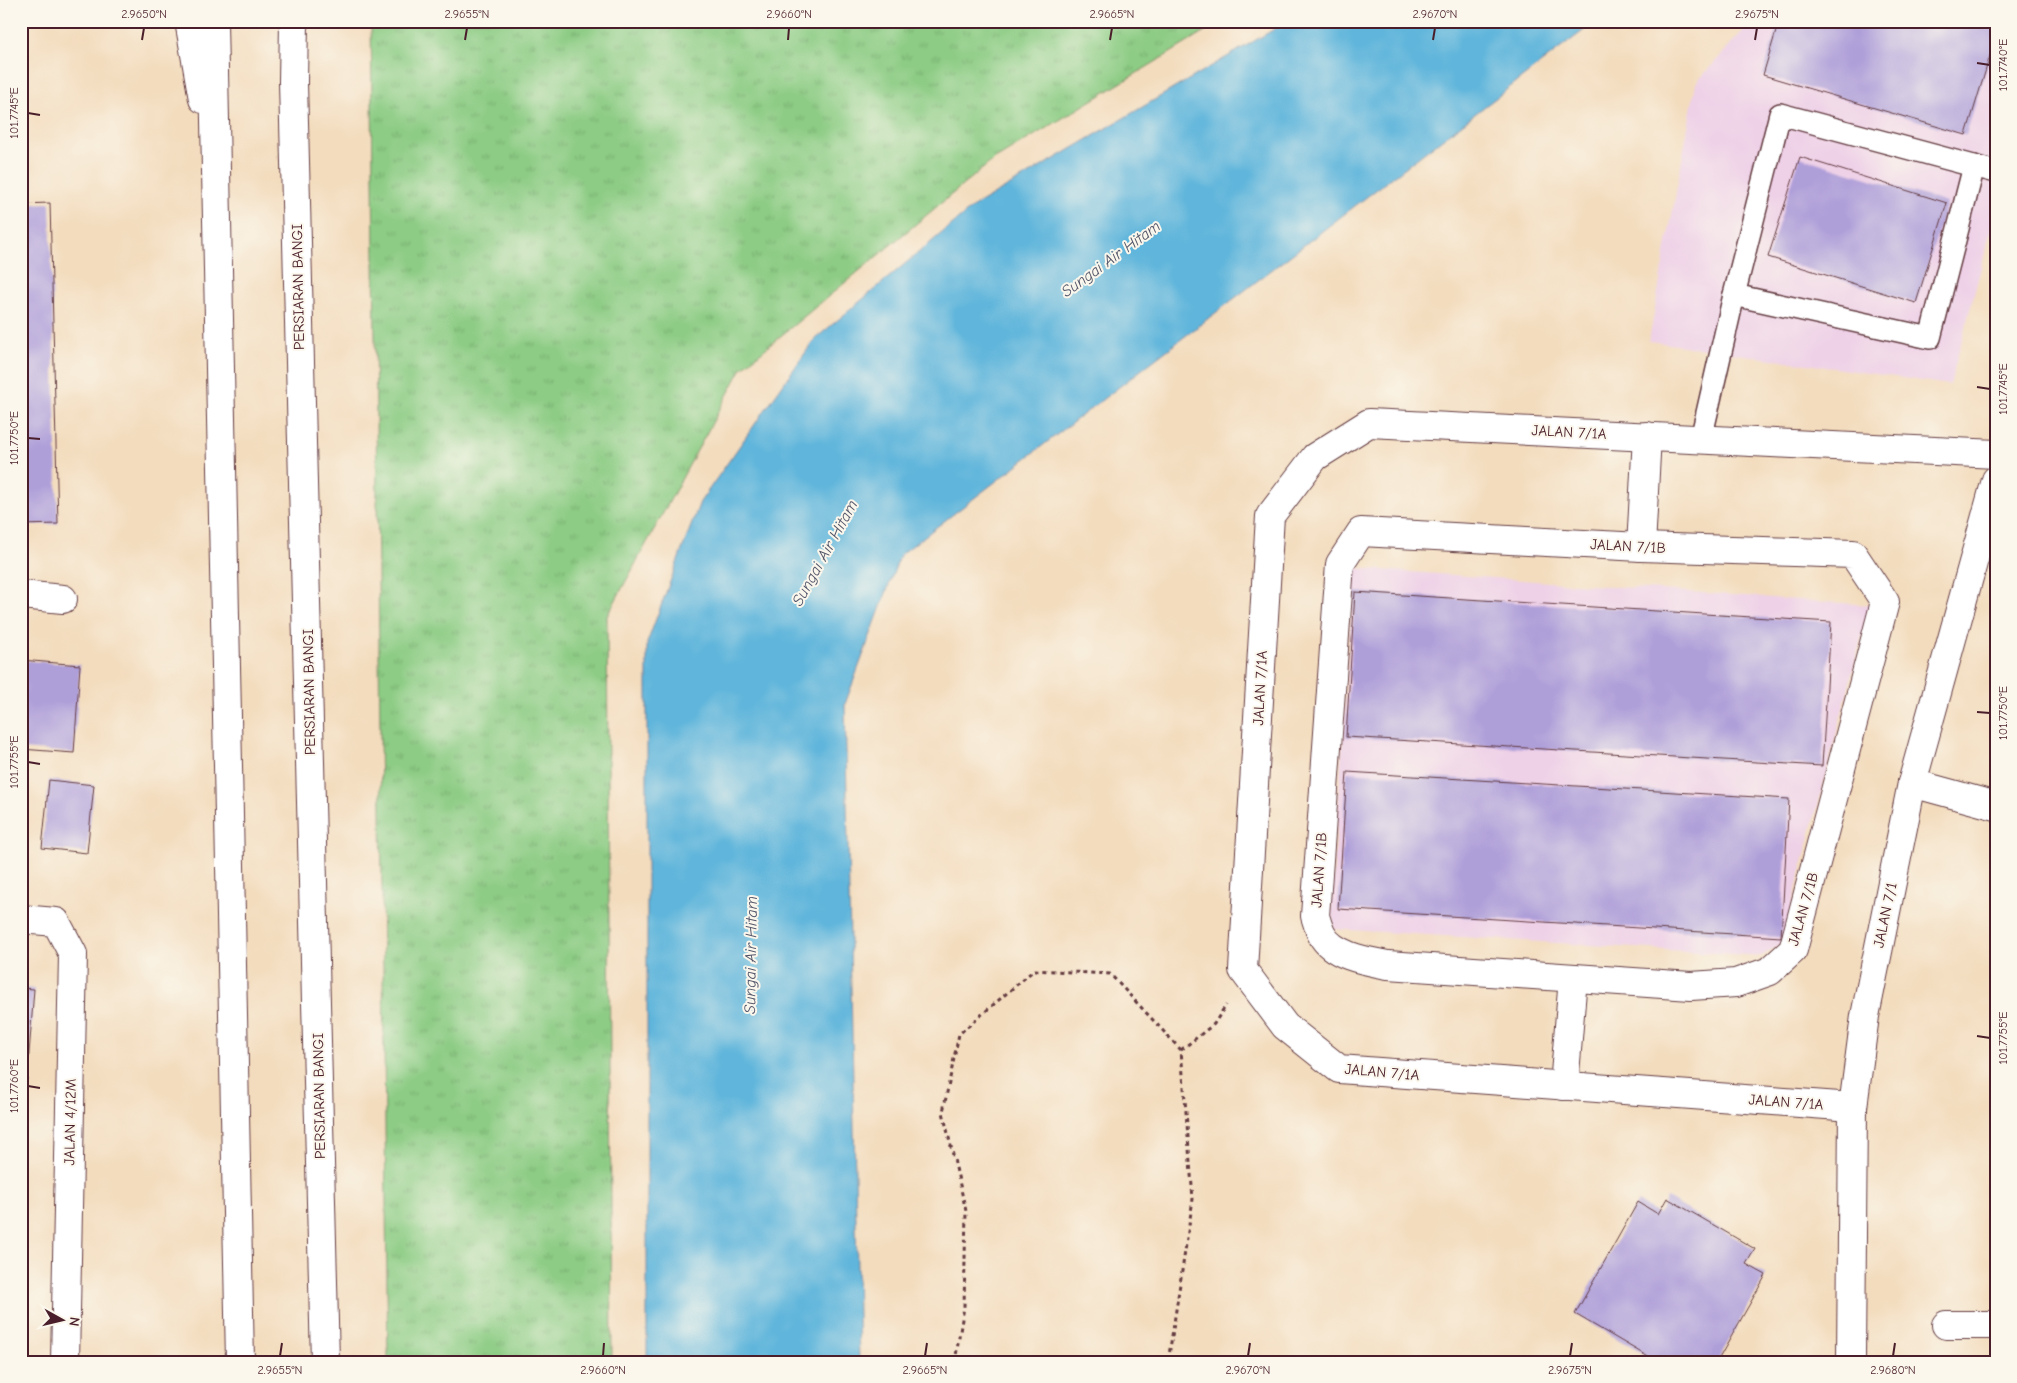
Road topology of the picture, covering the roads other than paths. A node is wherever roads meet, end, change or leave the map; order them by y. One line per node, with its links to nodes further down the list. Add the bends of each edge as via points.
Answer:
1 (189, 21): 7 (street)
2 (214, 21): 7 (street)
3 (294, 21): 5 (street, PERSIARAN BANGI)
4 (310, 21): 5 (street)
5 (293, 82): 27 (street, PERSIARAN BANGI)
6 (1974, 166): 8 (lane); 9 (lane, via 1930,338); 9 (lane, via 1780,114)
7 (216, 172): 26 (street)
8 (1996, 172)
9 (1734, 296): 11 (lane)
10 (1647, 436): 11 (street, JALAN 7/1A); 14 (street); 21 (street, JALAN 7/1A, via 1369,422 1315,457 1270,516 1243,970 1285,1026 1339,1069)
11 (1701, 439): 12 (street, JALAN 7/1A)
12 (1996, 454)
13 (1996, 480): 17 (street, JALAN 7/1)
14 (1641, 547): 20 (street, JALAN 7/1B, via 1853,554 1885,602 1793,950 1770,971 1736,983 1691,986); 20 (street, JALAN 7/1B, via 1361,532 1340,564 1315,916 1322,936 1340,952 1388,966)
15 (21, 595): 16 (street)
16 (63, 599)
17 (1912, 783): 18 (street); 22 (street, JALAN 7/1, via 1865,1016)
18 (1996, 806)
19 (21, 919): 25 (street, JALAN 4/12M, via 56,922 73,954)
20 (1573, 978): 21 (street)
21 (1564, 1086): 22 (street, JALAN 7/1A)
22 (1853, 1107): 28 (street, JALAN 7/1)
23 (1946, 1325): 24 (street)
24 (1996, 1325)
25 (65, 1362)
26 (240, 1362)
27 (325, 1362)
28 (1851, 1362)

